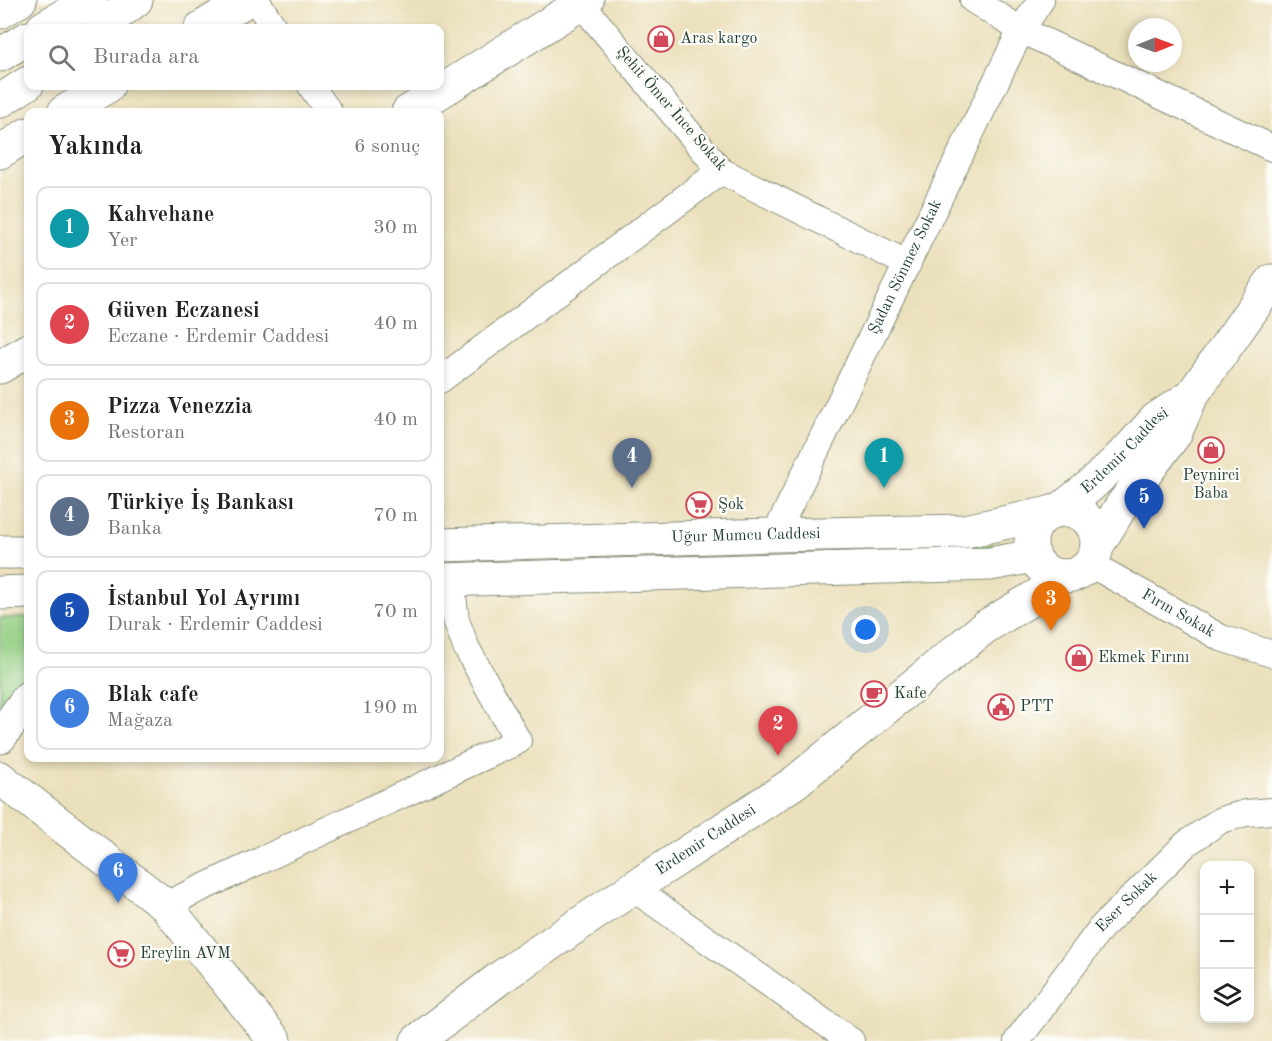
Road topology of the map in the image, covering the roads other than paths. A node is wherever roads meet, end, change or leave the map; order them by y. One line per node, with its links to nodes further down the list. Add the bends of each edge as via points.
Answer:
1 (20, 0): 9 (main road)
2 (90, 0): 10 (main road)
3 (136, 0): 11 (main road)
4 (247, 0): 12 (main road)
5 (255, 0): 13 (street)
6 (973, 0): 14 (street)
7 (1041, 0): 14 (street, Şadan Sönmez Sokak)
8 (582, 1): 16 (main road); 27 (street, Şehit Ömer İnce Sokak)
9 (0, 12)
10 (50, 24)
11 (104, 24)
12 (208, 24)
13 (271, 24)
14 (1022, 30): 25 (street); 28 (street, Şadan Sönmez Sokak)
15 (24, 86): 20 (main road)
16 (444, 89)
17 (101, 90): 21 (main road)
18 (314, 90): 22 (street)
19 (442, 90): 23 (main road)
20 (0, 101)
21 (71, 108)
22 (326, 108)
23 (414, 108)
24 (24, 137): 26 (main road)
25 (1272, 148)
26 (0, 152)
27 (721, 171): 28 (street, Şehit Ömer İnce Sokak); 32 (street)
28 (908, 264): 35 (street, Şadan Sönmez Sokak)
29 (1272, 281): 33 (main road, Erdemir Caddesi)
30 (24, 352): 31 (main road)
31 (0, 367)
32 (444, 377)
33 (1192, 395): 34 (main road, Erdemir Caddesi, via 1156,419 1090,486); 39 (main road, Erdemir Caddesi, via 1174,434 1122,505)
34 (1055, 511): 35 (main road, Uğur Mumcu Caddesi, via 965,531); 39 (main road, Erdemir Caddesi, via 1035,526 1031,546); 39 (main road, Erdemir Caddesi, via 1079,513 1088,519 1097,536)
35 (775, 534): 36 (main road, Uğur Mumcu Caddesi)
36 (444, 545)
37 (0, 552): 38 (main road)
38 (24, 552)
39 (1065, 562): 40 (main road); 43 (street, Fırın Sokak, via 1221,638); 48 (main road, Erdemir Caddesi, via 1040,594 985,627 794,783)
40 (445, 580): 49 (street, via 466,647 518,741)
41 (24, 592): 42 (main road)
42 (0, 593)
43 (1272, 654)
44 (24, 704): 45 (main road)
45 (0, 737)
46 (0, 778): 49 (main road)
47 (1272, 811): 53 (street, Eser Sokak, via 1221,820 1187,843 1101,928)
48 (633, 888): 51 (main road, Erdemir Caddesi); 52 (street)
49 (165, 905): 50 (main road)
50 (275, 1041)
51 (417, 1041)
52 (852, 1041)
53 (1017, 1041)

